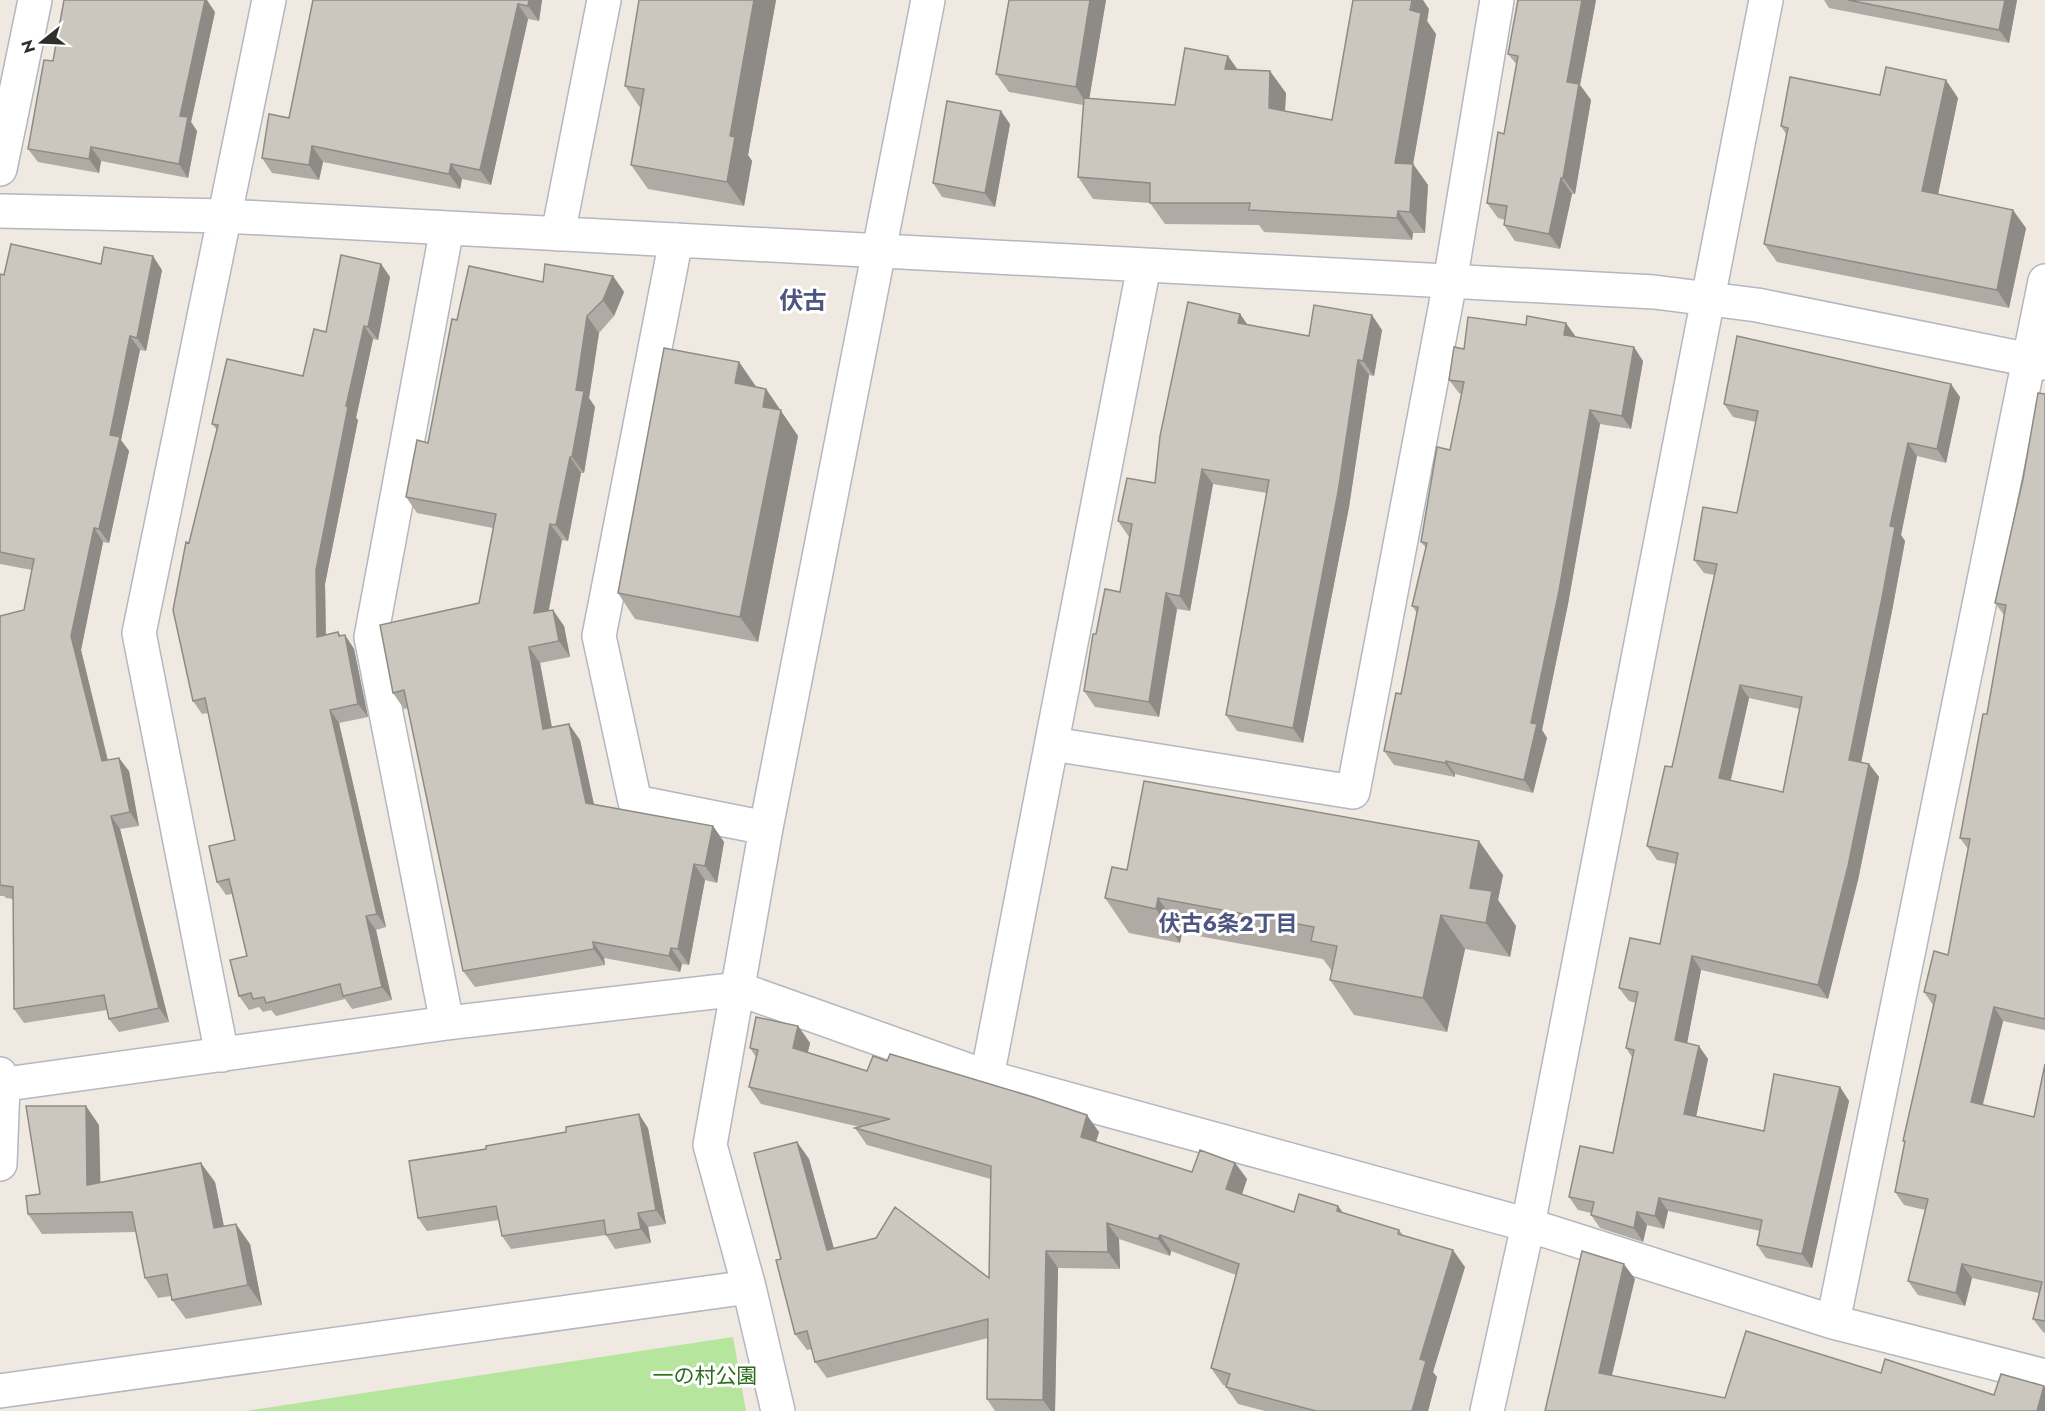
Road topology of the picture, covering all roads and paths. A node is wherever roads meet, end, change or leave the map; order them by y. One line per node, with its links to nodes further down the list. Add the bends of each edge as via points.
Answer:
1 (35, 0): 7 (street)
2 (269, 0): 9 (street)
3 (604, 0): 11 (street)
4 (928, 0): 13 (street)
5 (1497, 0): 16 (street)
6 (1766, 0): 17 (street)
7 (0, 169)
8 (0, 211): 9 (street)
9 (225, 216): 10 (street); 23 (street, via 139,633)
10 (447, 228): 11 (street); 22 (street, via 371,637)
11 (558, 234): 12 (street)
12 (676, 240): 13 (street); 20 (street, via 599,636 635,802)
13 (878, 251): 14 (street); 20 (street)
14 (1144, 266): 16 (street); 19 (street)
15 (2045, 280): 18 (street)
16 (1450, 282): 17 (street, via 1654,292); 19 (street, via 1353,792)
17 (1707, 299): 18 (street, via 1756,305); 27 (street)
18 (2037, 362): 29 (street)
19 (1053, 744): 24 (street)
20 (766, 828): 21 (street)
21 (739, 989): 22 (street); 24 (street); 28 (street, via 710,1145)
22 (447, 1023): 23 (street)
23 (222, 1055): 25 (street)
24 (987, 1077): 27 (street)
25 (1, 1081): 26 (street)
26 (0, 1164)
27 (1528, 1225): 29 (street); 33 (street)
28 (749, 1287): 31 (street); 32 (street)
29 (1833, 1322): 30 (street)
30 (2045, 1376)
31 (0, 1391)
32 (778, 1411)
33 (1487, 1411)

